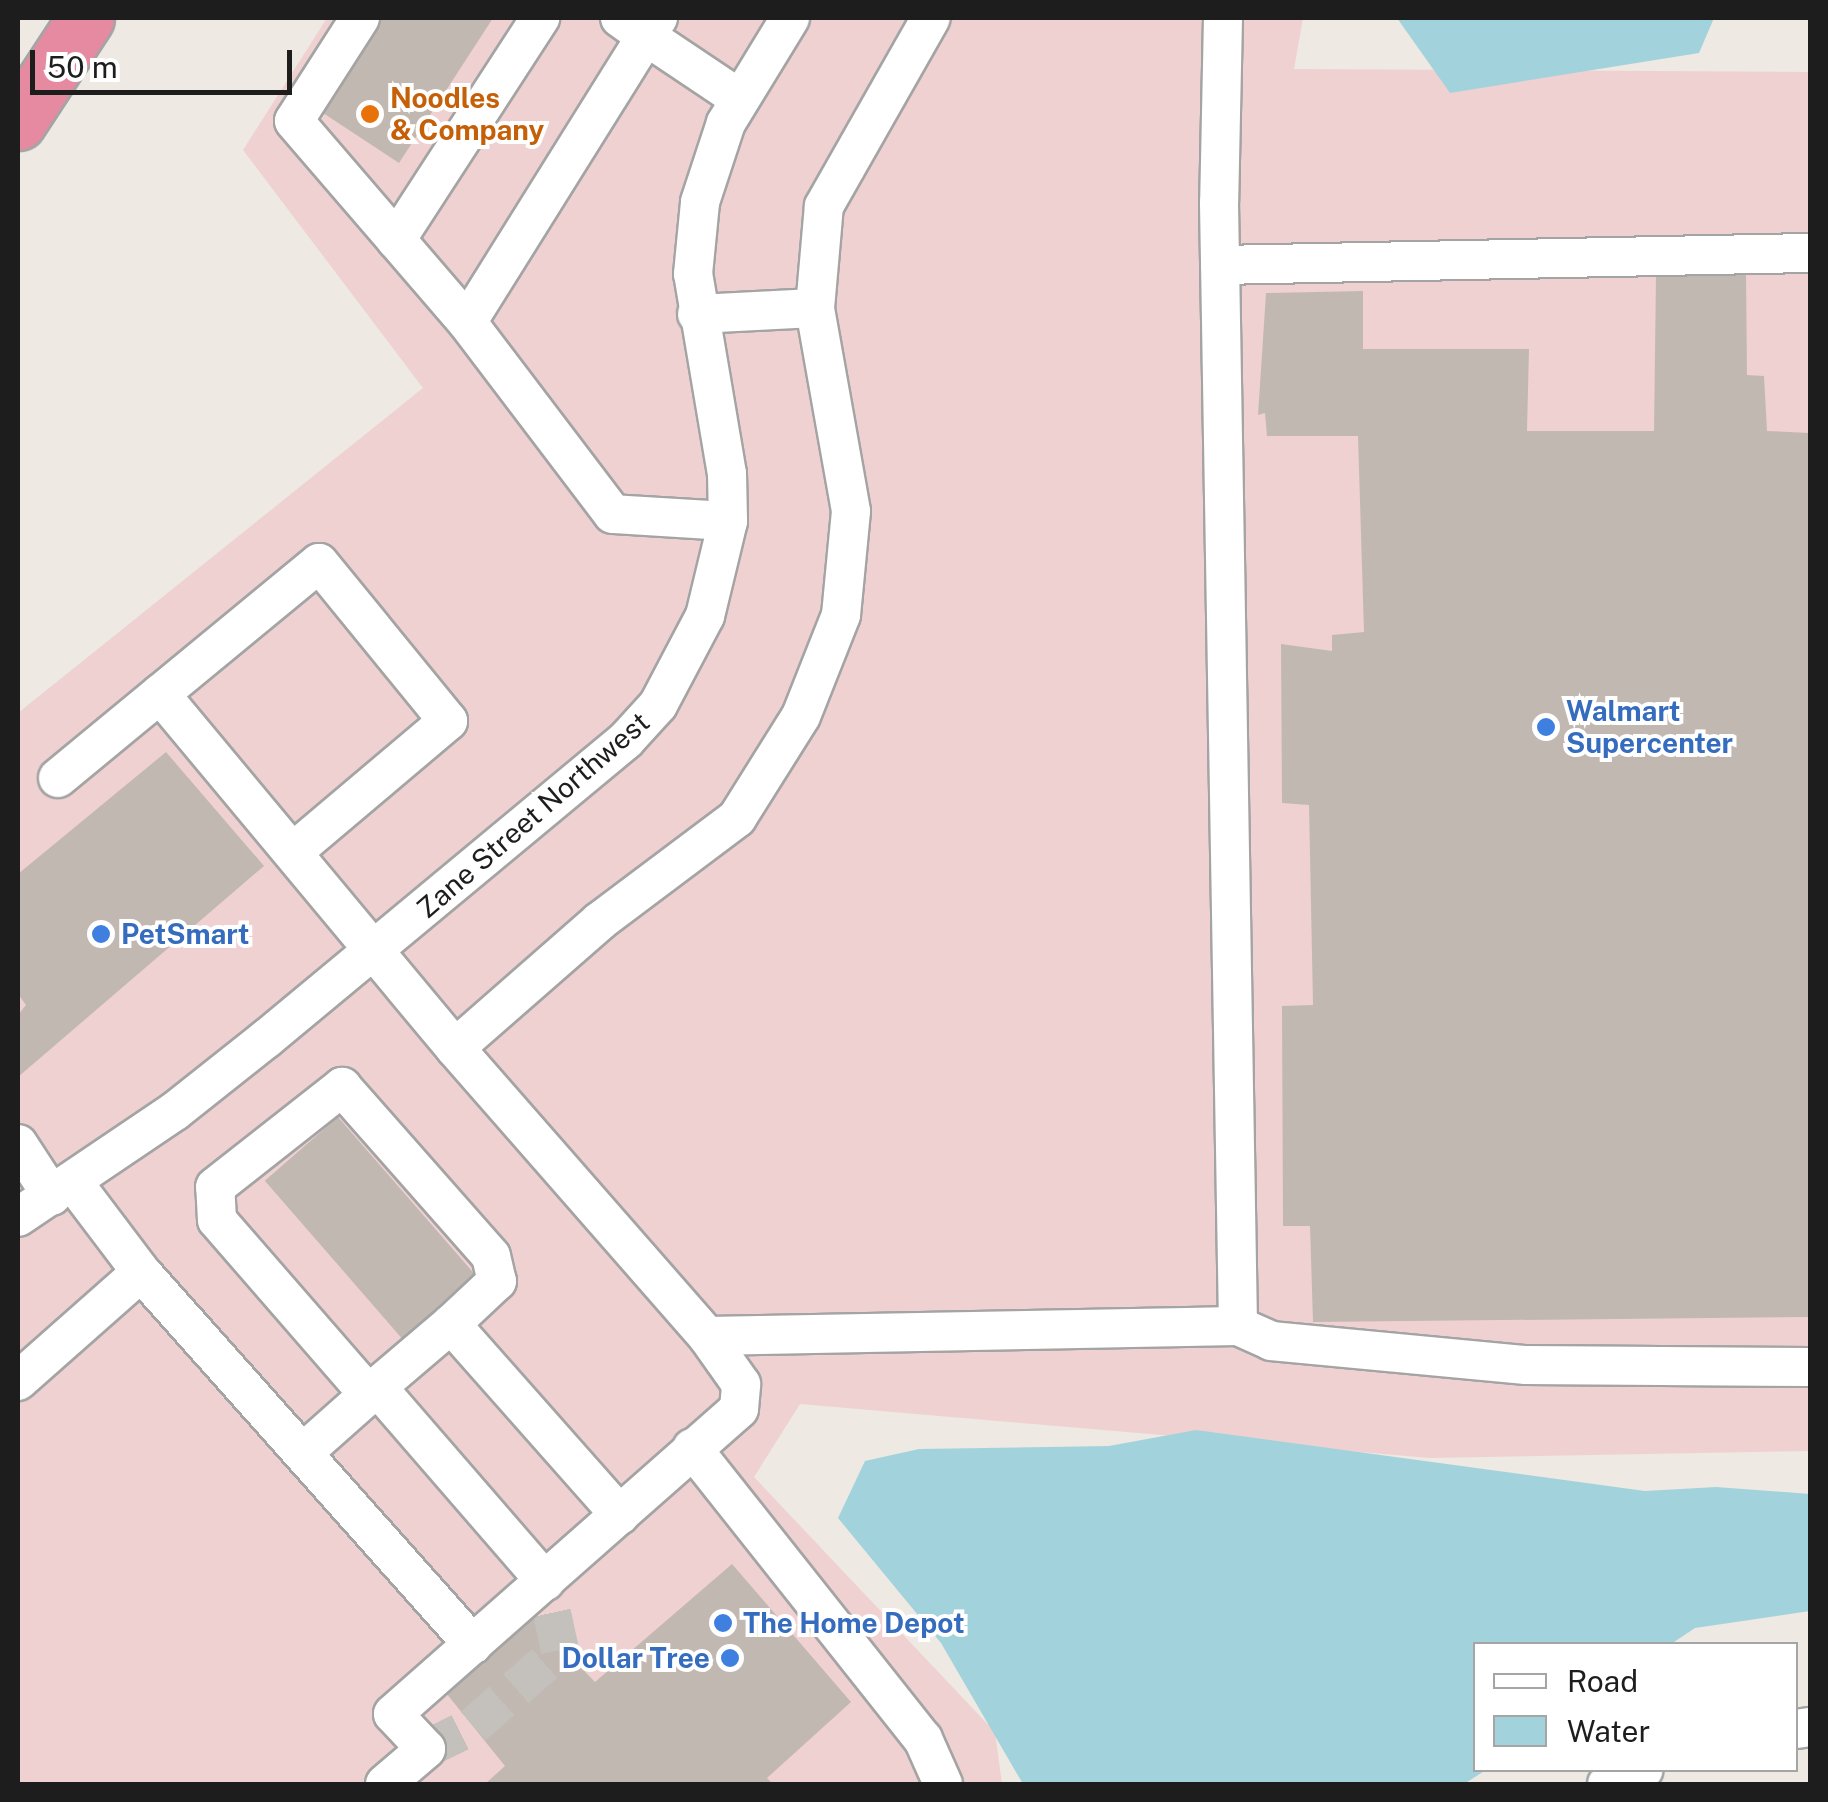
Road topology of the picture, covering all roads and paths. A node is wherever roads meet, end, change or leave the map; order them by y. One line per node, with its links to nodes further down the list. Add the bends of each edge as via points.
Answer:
1 (86, 18): 9 (highway)
2 (360, 18): 10 (street, via 294,121)
3 (540, 18): 10 (street)
4 (790, 18): 8 (street, Zane Street Northwest)
5 (930, 18): 13 (street, via 824,206)
6 (1222, 18): 12 (street)
7 (641, 24): 8 (street); 15 (street)
8 (740, 98): 14 (street, Zane Street Northwest, via 700,202)
9 (18, 122)
10 (396, 240): 15 (street)
11 (1810, 254): 12 (street)
12 (1220, 264): 27 (street)
13 (815, 308): 14 (street); 21 (street, via 851,512 841,615 801,716 737,818 600,921)
14 (697, 314): 16 (street, Zane Street Northwest, via 727,474)
15 (467, 322): 16 (street, via 612,514)
16 (728, 521): 20 (street, Zane Street Northwest, via 705,616 658,705 626,740)
17 (160, 694): 18 (street); 19 (street); 19 (street, via 320,563 448,721)
18 (58, 778)
19 (293, 852): 20 (street)
20 (377, 950): 21 (street); 23 (street, Zane Street Northwest, via 175,1112)
21 (455, 1048): 28 (street)
22 (18, 1144): 23 (street)
23 (62, 1189): 24 (street, Zane Street Northwest); 25 (street)
24 (18, 1217)
25 (141, 1272): 30 (street); 33 (street)
26 (451, 1324): 31 (street); 31 (street, via 497,1281 491,1256 342,1087 215,1187 217,1220); 34 (street)
27 (1238, 1326): 28 (street); 29 (street, via 1272,1341 1526,1365)
28 (707, 1336): 32 (street, via 742,1384 739,1409)
29 (1810, 1367)
30 (18, 1380)
31 (374, 1392): 33 (street); 35 (street)
32 (692, 1448): 34 (street); 39 (street, via 923,1739)
33 (305, 1451): 36 (street)
34 (620, 1515): 35 (street)
35 (545, 1581): 36 (street)
36 (473, 1645): 38 (street, via 392,1714 426,1749)
37 (1637, 1772): 40 (street)
38 (385, 1784)
39 (943, 1784)
40 (1607, 1784)

